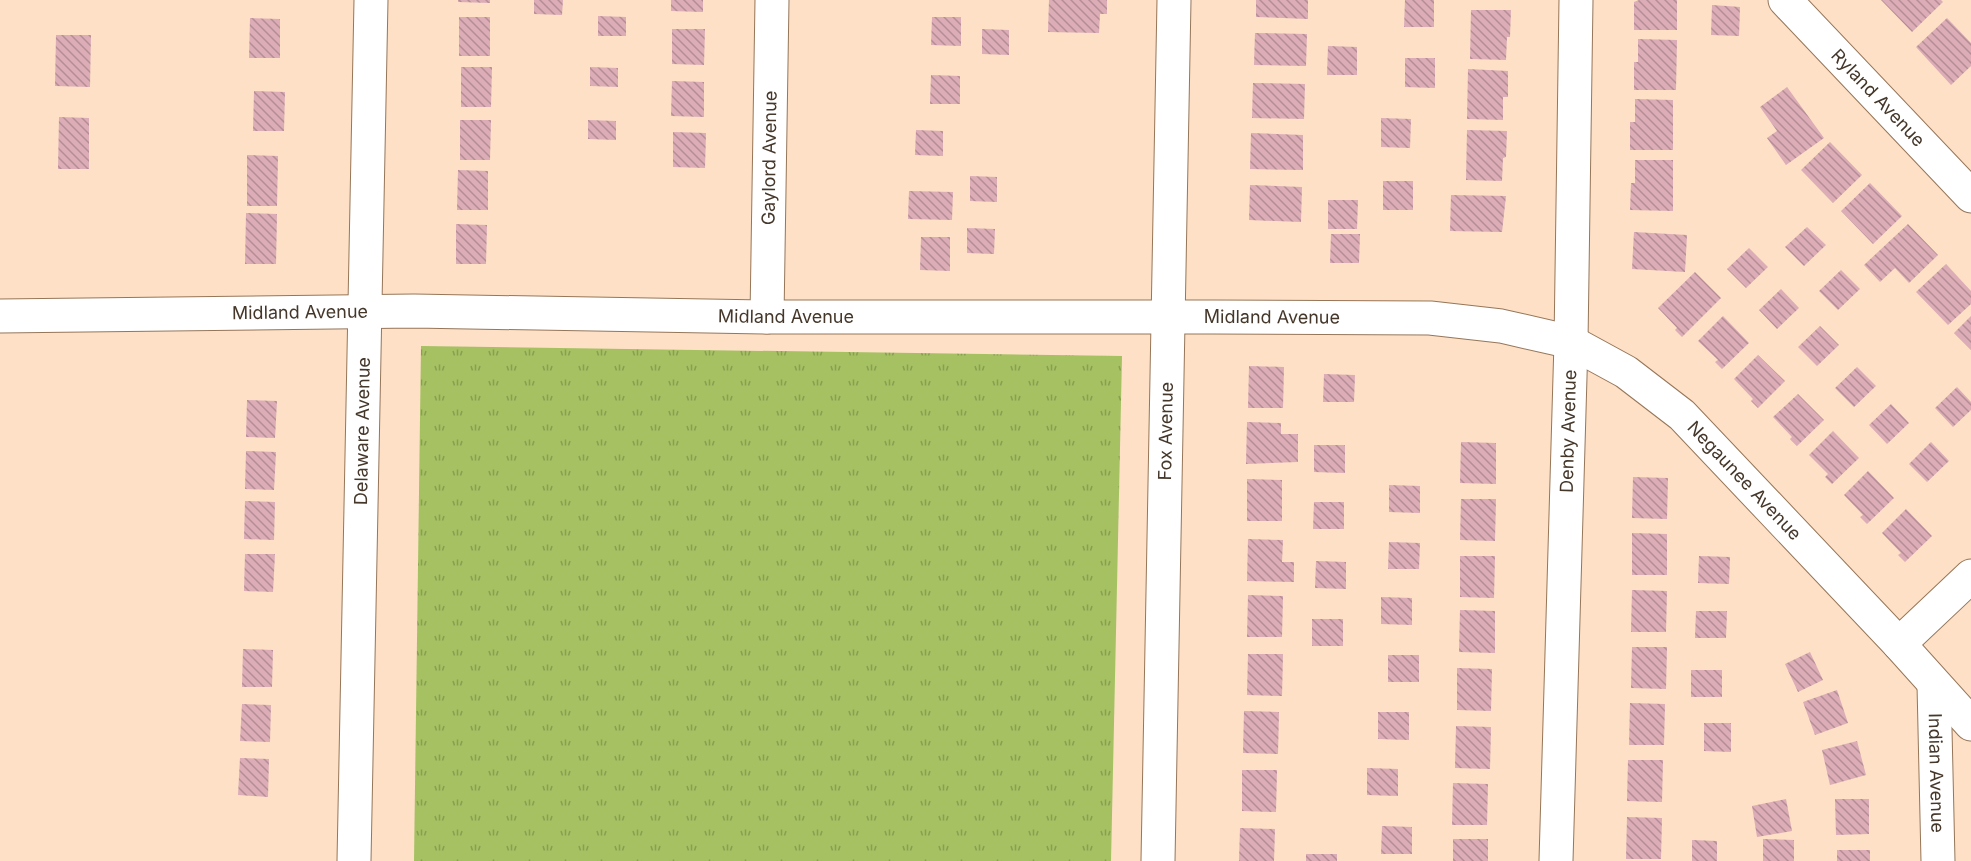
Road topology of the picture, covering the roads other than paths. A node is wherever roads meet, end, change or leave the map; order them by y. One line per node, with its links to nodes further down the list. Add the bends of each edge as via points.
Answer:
1 (371, 0): 7 (street, Delaware Avenue)
2 (772, 0): 10 (street, Gaylord Avenue)
3 (1174, 0): 9 (street, Fox Avenue)
4 (1576, 0): 11 (street, Denby Avenue)
5 (1785, 0): 6 (street, Ryland Avenue)
6 (1971, 196)
7 (365, 313): 8 (street, Midland Avenue); 10 (street, Midland Avenue); 16 (street, Delaware Avenue)
8 (0, 316)
9 (1169, 316): 10 (street, Midland Avenue); 11 (street, Midland Avenue, via 1430,318 1501,326); 17 (street, Fox Avenue)
10 (766, 317)
11 (1571, 342): 13 (street, Negaunee Avenue, via 1626,372 1682,415); 18 (street, Denby Avenue)
12 (1971, 576): 13 (street)
13 (1899, 644): 14 (street, Negaunee Avenue)
14 (1934, 686): 15 (street); 19 (street, Indian Avenue)
15 (1971, 724)
16 (354, 861)
17 (1158, 861)
18 (1556, 861)
19 (1938, 861)

